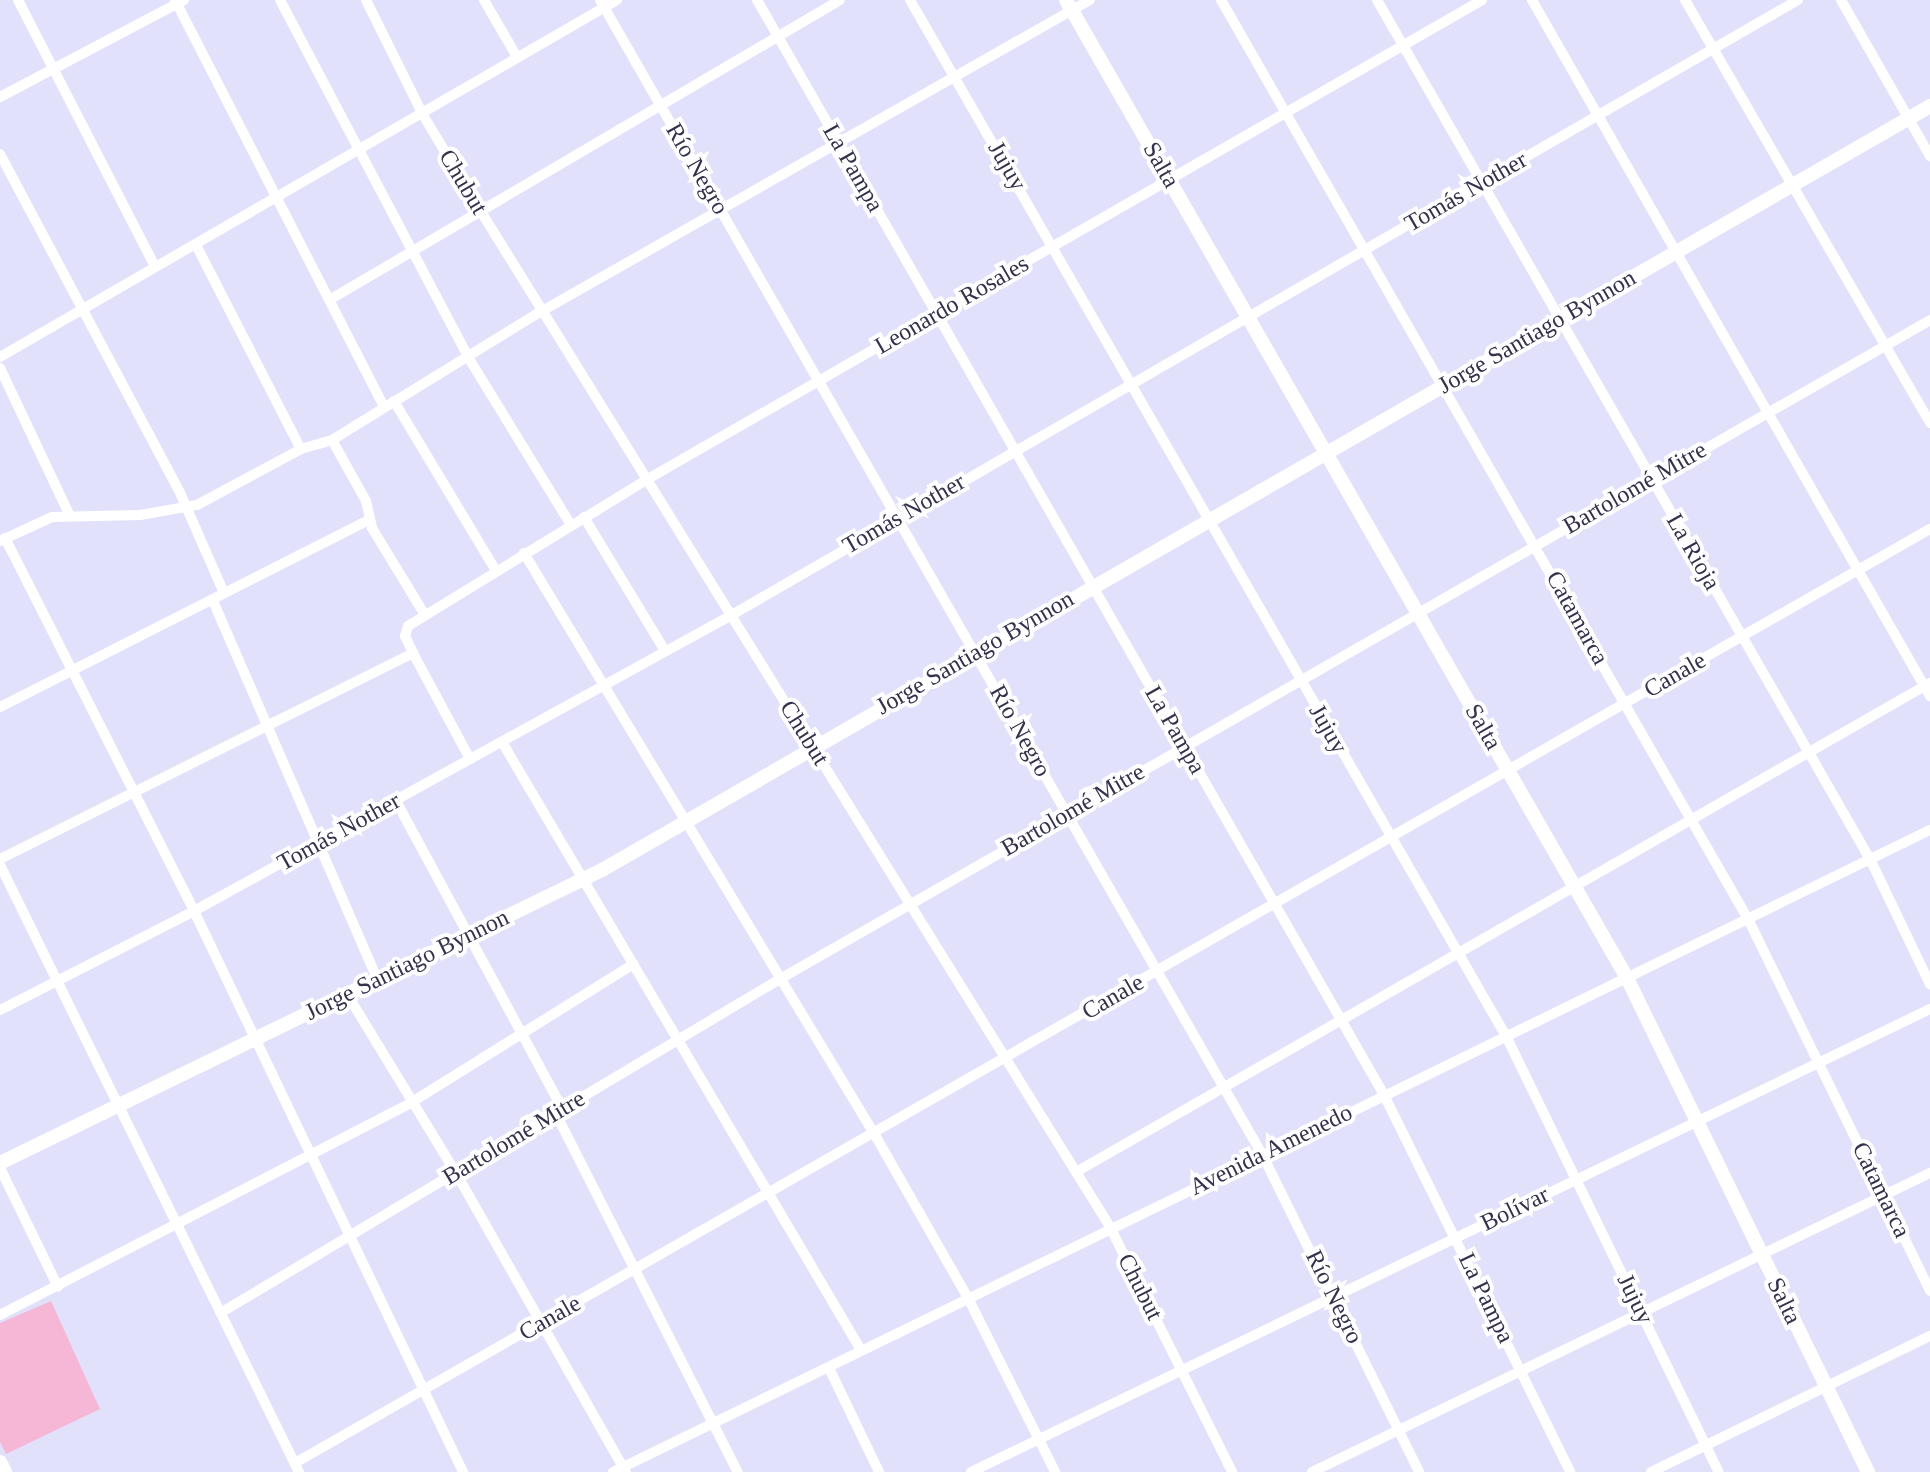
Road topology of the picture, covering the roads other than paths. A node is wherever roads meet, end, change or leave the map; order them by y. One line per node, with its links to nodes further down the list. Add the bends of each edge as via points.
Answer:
1 (18, 0): 24 (street)
2 (280, 0): 34 (street)
3 (366, 0): 30 (street, Chubut)
4 (484, 0): 23 (street)
5 (617, 0): 18 (street)
6 (757, 0): 20 (street, La Pampa)
7 (840, 0): 20 (street)
8 (910, 0): 25 (street, Jujuy)
9 (1090, 0): 19 (street)
10 (1221, 0): 29 (street, Catamarca)
11 (1377, 0): 21 (street, La Rioja)
12 (1482, 0): 21 (street, Leonardo Rosales)
13 (1532, 0): 31 (street)
14 (1685, 0): 22 (street)
15 (1798, 0): 22 (street, Tomás Nother)
16 (1841, 0): 32 (street)
17 (178, 1): 24 (street); 40 (street)
18 (602, 4): 23 (street); 27 (street, Río Negro)
19 (1069, 5): 25 (street); 37 (street, Salta)
20 (778, 36): 27 (street); 33 (street, La Pampa)
21 (1403, 45): 29 (street, Leonardo Rosales); 38 (street, La Rioja)
22 (1713, 50): 31 (street, Tomás Nother); 39 (street)
23 (517, 57): 30 (street)
24 (54, 68): 26 (street); 48 (street)
25 (955, 77): 33 (street); 44 (street, Jujuy)
26 (0, 97)
27 (660, 105): 41 (street); 42 (street, Río Negro)
28 (1930, 106): 32 (street, Jorge Santiago Bynnon)
29 (1286, 113): 37 (street, Leonardo Rosales); 45 (street, Catamarca)
30 (423, 115): 34 (street); 41 (street, Chubut)
31 (1598, 117): 38 (street, Tomás Nother); 47 (street)
32 (1908, 119): 36 (street); 39 (street, Jorge Santiago Bynnon)
33 (839, 144): 42 (street); 52 (street, La Pampa)
34 (358, 152): 40 (street); 46 (street)
35 (0, 154): 50 (street)
36 (1930, 156)
37 (1169, 179): 44 (street, Leonardo Rosales); 53 (street, Salta)
38 (1480, 183): 45 (street, Tomás Nother); 54 (street, La Rioja)
39 (1793, 185): 47 (street, Jorge Santiago Bynnon); 56 (street)
40 (279, 196): 43 (street); 49 (street)
41 (480, 210): 46 (street); 51 (street, Chubut)
42 (722, 211): 51 (street); 60 (street, Río Negro)
43 (196, 245): 48 (street); 67 (street)
44 (1053, 246): 52 (street, Leonardo Rosales); 61 (street, Jujuy)
45 (1364, 250): 53 (street, Tomás Nother); 62 (street, Catamarca)
46 (410, 252): 49 (street); 58 (street)
47 (1676, 253): 54 (street, Jorge Santiago Bynnon); 64 (street)
48 (155, 267): 50 (street)
49 (331, 299): 63 (street)
50 (83, 311): 57 (street); 72 (street)
51 (542, 311): 58 (street); 71 (street, Chubut)
52 (936, 314): 60 (street, Leonardo Rosales); 68 (street, La Pampa)
53 (1246, 316): 61 (street, Tomás Nother); 69 (street, Salta)
54 (1559, 320): 62 (street, Jorge Santiago Bynnon); 70 (street, La Rioja)
55 (1930, 320): 56 (street, Bartolomé Mitre)
56 (1885, 345): 64 (street, Bartolomé Mitre); 65 (street)
57 (0, 357)
58 (468, 357): 63 (street); 78 (street)
59 (0, 368): 73 (street)
60 (820, 380): 71 (street, Leonardo Rosales); 75 (street, Río Negro)
61 (1131, 383): 68 (street, Tomás Nother); 76 (street, Jujuy)
62 (1442, 386): 69 (street, Jorge Santiago Bynnon); 81 (street, Catamarca)
63 (389, 403): 66 (street); 84 (street)
64 (1767, 412): 70 (street, Bartolomé Mitre); 83 (street)
65 (1930, 423)
66 (332, 440): 67 (street); 77 (street, via 366,501)
67 (301, 449): 72 (street)
68 (1015, 451): 75 (street, Tomás Nother); 85 (street, La Pampa)
69 (1325, 452): 76 (street, Jorge Santiago Bynnon); 88 (street, Salta)
70 (1650, 478): 81 (street, Bartolomé Mitre); 91 (street, La Rioja)
71 (646, 480): 74 (street, Leonardo Rosales); 90 (street, Chubut)
72 (184, 508): 73 (street); 86 (street)
73 (70, 516): 80 (street, via 52,517)
74 (584, 517): 78 (street, Leonardo Rosales); 92 (street)
75 (898, 517): 90 (street, Tomás Nother); 93 (street, Río Negro)
76 (1210, 519): 85 (street, Jorge Santiago Bynnon); 96 (street, Jujuy)
77 (369, 520): 86 (street); 89 (street)
78 (571, 525): 82 (street, Leonardo Rosales)
79 (1930, 529): 83 (street, Canale)
80 (2, 539): 95 (street)
81 (1537, 545): 88 (street, Bartolomé Mitre); 99 (street, Catamarca)
82 (524, 553): 84 (street, Leonardo Rosales); 97 (street)
83 (1860, 569): 91 (street, Canale); 98 (street)
84 (496, 571): 89 (street, Leonardo Rosales)
85 (1093, 586): 93 (street, Jorge Santiago Bynnon); 103 (street, La Pampa)
86 (224, 593): 87 (street)
87 (213, 601): 95 (street); 101 (street)
88 (1418, 614): 96 (street, Bartolomé Mitre); 107 (street, Salta)
89 (425, 615): 94 (street, via 405,631)
90 (730, 616): 92 (street, Tomás Nother); 104 (street, Chubut)
91 (1742, 636): 99 (street, Canale); 105 (street, La Rioja)
92 (665, 651): 97 (street, Tomás Nother)
93 (975, 652): 104 (street, Jorge Santiago Bynnon); 110 (street, Río Negro)
94 (413, 653): 101 (street); 106 (street)
95 (74, 670): 100 (street); 108 (street)
96 (1300, 680): 103 (street, Bartolomé Mitre); 114 (street, Jujuy)
97 (604, 685): 102 (street, Tomás Nother); 112 (street)
98 (1928, 688): 105 (street)
99 (1625, 703): 107 (street, Canale); 111 (street, Catamarca)
100 (0, 707)
101 (268, 726): 108 (street); 115 (street)
102 (502, 742): 106 (street, Tomás Nother); 118 (street)
103 (1184, 745): 110 (street, Bartolomé Mitre); 121 (street, La Pampa)
104 (812, 746): 112 (street, Jorge Santiago Bynnon); 120 (street, Chubut)
105 (1810, 753): 111 (street); 116 (street, La Rioja)
106 (470, 759): 109 (street, Tomás Nother)
107 (1508, 770): 114 (street, Canale); 119 (street, Salta)
108 (135, 793): 117 (street); 122 (street)
109 (396, 801): 115 (street, Tomás Nother); 124 (street)
110 (1067, 814): 120 (street, Bartolomé Mitre); 127 (street, Río Negro)
111 (1692, 820): 119 (street); 123 (street, Catamarca)
112 (687, 821): 118 (street, Jorge Santiago Bynnon); 130 (street)
113 (1930, 830): 116 (street, Avenida Amenedo)
114 (1391, 837): 121 (street, Canale); 125 (street, Jujuy)
115 (320, 843): 122 (street, Tomás Nother); 128 (street)
116 (1870, 859): 123 (street, Avenida Amenedo); 132 (street, La Rioja)
117 (0, 862): 131 (street)
118 (583, 879): 124 (street, Jorge Santiago Bynnon); 126 (street)
119 (1575, 887): 125 (street); 129 (street, Salta)
120 (910, 904): 130 (street, Bartolomé Mitre); 141 (street, Chubut)
121 (1274, 904): 127 (street, Canale); 136 (street, La Pampa)
122 (194, 911): 131 (street, Tomás Nother); 140 (street)
123 (1748, 919): 129 (street, Avenida Amenedo); 142 (street, Catamarca)
124 (465, 936): 128 (street, Jorge Santiago Bynnon); 137 (street)
125 (1457, 954): 136 (street); 138 (street, Jujuy)
126 (634, 964): 137 (street); 139 (street)
127 (1158, 971): 141 (street, Canale); 143 (street, Río Negro)
128 (377, 978): 133 (street, Jorge Santiago Bynnon)
129 (1627, 978): 138 (street, Avenida Amenedo); 148 (street, Salta)
130 (780, 979): 139 (street, Bartolomé Mitre); 149 (street)
131 (58, 981): 135 (street, Tomás Nother); 146 (street)
132 (1930, 984)
133 (347, 994): 140 (street, Jorge Santiago Bynnon); 145 (street)
134 (1930, 1009): 142 (street, Bolívar)
135 (0, 1010)
136 (1341, 1021): 143 (street); 144 (street, La Pampa)
137 (518, 1033): 145 (street); 147 (street)
138 (1506, 1036): 144 (street, Avenida Amenedo); 156 (street, Jujuy)
139 (679, 1038): 147 (street, Bartolomé Mitre); 157 (street)
140 (254, 1039): 146 (street, Jorge Santiago Bynnon); 151 (street)
141 (1005, 1058): 149 (street, Canale); 153 (street, Chubut)
142 (1818, 1062): 148 (street, Bolívar); 158 (street, Catamarca)
143 (1224, 1089): 150 (street, Río Negro); 153 (street)
144 (1384, 1095): 150 (street, Avenida Amenedo); 162 (street, La Pampa)
145 (412, 1102): 151 (street); 154 (street)
146 (119, 1105): 152 (street, Jorge Santiago Bynnon); 159 (street)
147 (559, 1110): 154 (street, Bartolomé Mitre); 164 (street)
148 (1696, 1120): 156 (street, Bolívar); 163 (street, Salta)
149 (875, 1135): 157 (street, Canale); 168 (street)
150 (1262, 1154): 160 (street, Avenida Amenedo); 167 (street, Río Negro)
151 (311, 1158): 159 (street); 161 (street)
152 (0, 1166): 165 (street)
153 (1076, 1172): 160 (street, Chubut)
154 (456, 1173): 161 (street, Bartolomé Mitre); 172 (street)
155 (1930, 1173): 158 (street)
156 (1576, 1179): 162 (street, Bolívar); 170 (street, Jujuy)
157 (771, 1192): 164 (street, Canale); 174 (street)
158 (1884, 1195): 163 (street); 166 (street, Catamarca)
159 (178, 1225): 165 (street); 169 (street)
160 (1110, 1227): 168 (street, Avenida Amenedo); 176 (street, Chubut)
161 (349, 1237): 169 (street, Bartolomé Mitre); 179 (street)
162 (1456, 1237): 167 (street, Bolívar); 177 (street, La Pampa)
163 (1760, 1252): 170 (street); 178 (street, Salta)
164 (638, 1268): 172 (street, Canale); 180 (street)
165 (58, 1287): 171 (street)
166 (1930, 1291)
167 (1334, 1296): 176 (street, Bolívar); 181 (street, Río Negro)
168 (968, 1298): 174 (street, Avenida Amenedo); 182 (street)
169 (222, 1312): 185 (street)
170 (1641, 1312): 177 (street); 183 (street, Jujuy)
171 (0, 1315)
172 (542, 1322): 179 (street, Canale); 186 (street)
173 (1930, 1336): 178 (street)
174 (861, 1350): 175 (street, Avenida Amenedo)
175 (829, 1368): 180 (street, Avenida Amenedo); 191 (street)
176 (1182, 1370): 182 (street, Bolívar); 194 (street, Chubut)
177 (1521, 1370): 181 (street); 197 (street, La Pampa)
178 (1826, 1386): 183 (street); 200 (street, Salta)
179 (424, 1390): 185 (street, Canale); 188 (street)
180 (714, 1424): 186 (street, Avenida Amenedo); 190 (street)
181 (1399, 1430): 195 (street); 196 (street, Río Negro)
182 (1039, 1439): 192 (street, Bolívar); 193 (street)
183 (1705, 1445): 198 (street); 199 (street, Jujuy)
184 (0, 1463): 187 (street)
185 (297, 1468)
186 (625, 1469): 189 (street, Avenida Amenedo)
187 (5, 1472)
188 (463, 1472)
189 (613, 1472)
190 (738, 1472)
191 (879, 1472)
192 (971, 1472)
193 (1055, 1472)
194 (1232, 1472)
195 (1312, 1472)
196 (1419, 1472)
197 (1570, 1472)
198 (1651, 1472)
199 (1719, 1472)
200 (1868, 1472)

